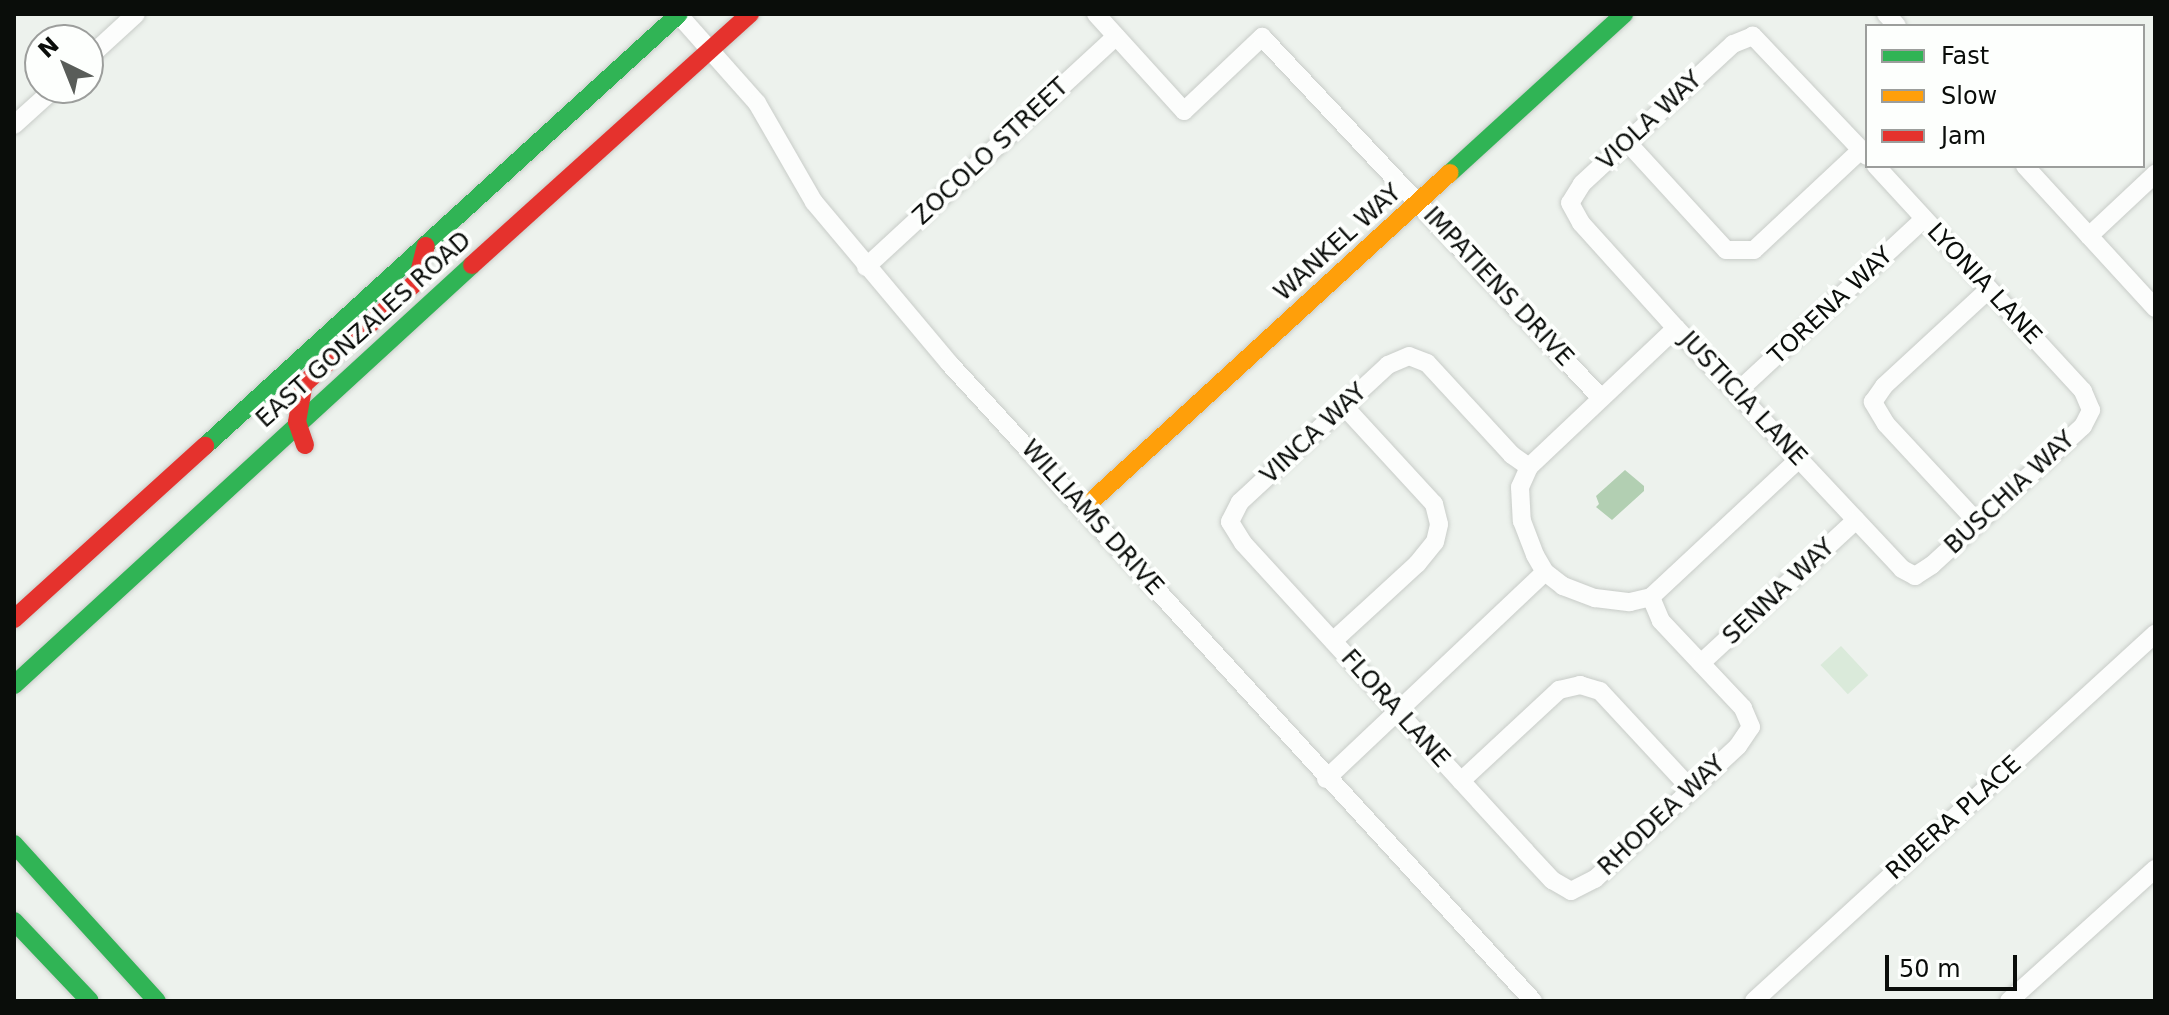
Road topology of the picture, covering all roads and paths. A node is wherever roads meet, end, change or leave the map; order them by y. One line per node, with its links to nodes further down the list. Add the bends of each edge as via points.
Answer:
1 (136, 14): 7 (street)
2 (678, 14): 8 (street, WILLIAMS DRIVE); 20 (main road, EAST GONZALES ROAD)
3 (750, 14): 8 (main road, EAST GONZALES ROAD)
4 (1096, 14): 6 (street)
5 (1624, 14): 16 (main road, WANKEL WAY)
6 (1116, 36): 16 (street, IMPATIENS DRIVE, via 1184,111 1262,37); 21 (street, ZOCOLO STREET)
7 (104, 43)
8 (711, 50): 21 (street, WILLIAMS DRIVE, via 757,103 795,174); 29 (main road, EAST GONZALES ROAD)
9 (37, 104): 10 (street)
10 (14, 125)
11 (1628, 143): 12 (street, via 1726,250 1754,250); 12 (street, VIOLA WAY, via 1733,44 1753,36); 17 (street, VIOLA WAY, via 1582,184 1570,203)
12 (1864, 153)
13 (1878, 168): 18 (street, LYONIA LANE)
14 (2027, 168): 19 (street)
15 (2155, 174): 19 (street)
16 (1419, 202): 26 (street, IMPATIENS DRIVE); 33 (main road, WANKEL WAY)
17 (1575, 212): 24 (street, JUSTICIA LANE)
18 (1924, 219): 22 (street, LYONIA LANE); 25 (street, TORENA WAY)
19 (2089, 236): 23 (street)
20 (426, 246): 29 (main road, via 417,281 304,384); 40 (main road, EAST GONZALES ROAD)
21 (866, 267): 33 (street, WILLIAMS DRIVE)
22 (1989, 289): 27 (street, LYONIA LANE, via 2083,391); 36 (street, via 1873,402 1886,424)
23 (2155, 308)
24 (1676, 328): 25 (street, JUSTICIA LANE); 26 (street)
25 (1737, 392): 31 (street, JUSTICIA LANE)
26 (1601, 398): 32 (street)
27 (2089, 405): 36 (street, BUSCHIA WAY, via 2083,426)
28 (1344, 406): 32 (street, VINCA WAY, via 1388,365 1409,356 1427,363); 34 (street, VINCA WAY, via 1240,502); 42 (street, via 1434,504 1439,524 1435,542 1417,564)
29 (297, 422): 30 (main road); 44 (main road, EAST GONZALES ROAD)
30 (305, 445)
31 (1799, 459): 35 (street, JUSTICIA LANE); 39 (street)
32 (1529, 467): 37 (street, via 1520,487 1522,521)
33 (1084, 508): 46 (street, WILLIAMS DRIVE)
34 (1233, 516): 42 (street, FLORA LANE, via 1230,522 1243,543)
35 (1856, 520): 38 (street, JUSTICIA LANE, via 1902,569); 43 (street, SENNA WAY)
36 (1978, 523): 38 (street, BUSCHIA WAY)
37 (1545, 572): 39 (street, via 1563,586 1595,598 1630,602); 45 (street)
38 (1918, 574)
39 (1651, 597): 43 (street, via 1661,621)
40 (14, 619)
41 (2155, 634): 56 (street, RIBERA PLACE)
42 (1333, 641): 45 (street, FLORA LANE)
43 (1701, 663): 48 (street, RHODEA WAY, via 1743,708 1751,727)
44 (14, 685)
45 (1397, 712): 46 (street); 47 (street, FLORA LANE)
46 (1326, 779): 55 (street, WILLIAMS DRIVE)
47 (1461, 781): 48 (street, via 1559,690 1580,685 1600,691); 51 (street, FLORA LANE, via 1552,880)
48 (1691, 789): 51 (street, RHODEA WAY, via 1595,879)
49 (14, 844): 54 (main road)
50 (2155, 869): 57 (street)
51 (1573, 890)
52 (14, 921): 53 (main road)
53 (90, 1001)
54 (157, 1001)
55 (1533, 1001)
56 (1754, 1001)
57 (2009, 1001)

